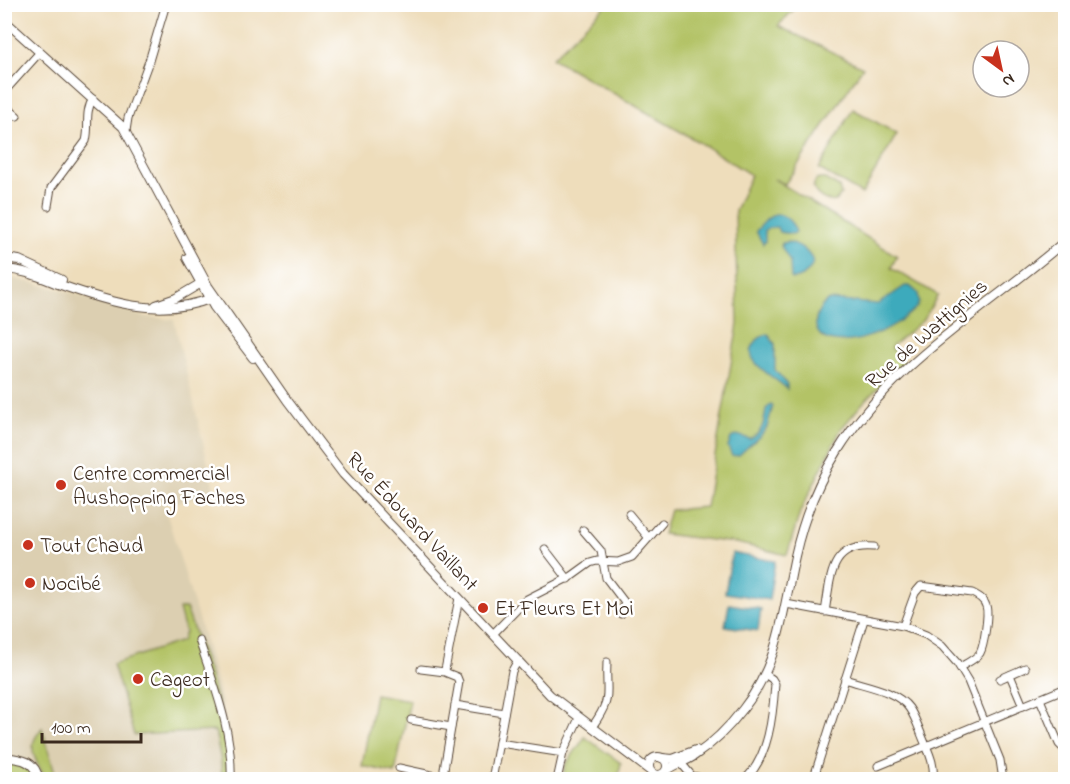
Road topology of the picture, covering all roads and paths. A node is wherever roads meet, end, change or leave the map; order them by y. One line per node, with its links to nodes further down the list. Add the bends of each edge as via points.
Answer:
1 (166, 4): 8 (street)
2 (4, 20): 3 (street, Rue Édouard Vaillant)
3 (40, 52): 4 (street); 5 (street, Rue Édouard Vaillant)
4 (4, 92)
5 (93, 99): 8 (street, Rue Édouard Vaillant); 9 (street, via 87,110 86,141 51,188)
6 (4, 105): 7 (street)
7 (17, 116)
8 (126, 131): 13 (street, Rue Édouard Vaillant)
9 (48, 206)
10 (1065, 240): 26 (street, Rue de Wattignies, via 909,367 861,416 834,456 813,499 798,543)
11 (4, 258): 14 (street, via 19,260)
12 (4, 268): 14 (street)
13 (203, 283): 15 (street, Rue Édouard Vaillant); 16 (street)
14 (84, 292): 16 (street, via 123,305)
15 (212, 298): 16 (street, via 179,307); 25 (street, Rue Édouard Vaillant, via 248,352 343,474)
16 (153, 307)
17 (629, 514): 20 (street)
18 (662, 523): 20 (street)
19 (583, 530): 23 (street, via 601,551)
20 (648, 537): 23 (street, via 632,557 618,562)
21 (874, 548): 27 (street, via 854,548 839,556)
22 (545, 549): 24 (street)
23 (602, 561): 24 (street, via 590,563); 28 (street, via 607,580 625,603)
24 (568, 579): 31 (street, via 527,599)
25 (459, 598): 31 (street, Rue Édouard Vaillant); 38 (street)
26 (786, 604): 27 (street); 39 (street, Rue de Wattignies, via 778,642)
27 (825, 612): 29 (street)
28 (621, 614)
29 (864, 620): 30 (street); 41 (street)
30 (903, 626): 35 (street, via 936,641); 35 (street, via 921,586 979,596 987,612 982,649)
31 (493, 634): 33 (street, Rue Édouard Vaillant)
32 (199, 640): 69 (street, via 228,731)
33 (518, 660): 47 (street); 48 (street, Rue Édouard Vaillant, via 550,695)
34 (607, 662): 52 (street, via 608,697)
35 (960, 667): 50 (street)
36 (1025, 668): 40 (street)
37 (421, 669): 38 (street)
38 (445, 672): 45 (street, via 459,682)
39 (765, 674): 53 (street, Rue de Wattignies, via 746,706); 67 (street, via 775,684 768,734)
40 (1010, 675): 42 (street); 46 (street)
41 (845, 679): 55 (street, via 903,701); 74 (street)
42 (1000, 679)
43 (1065, 688): 44 (street)
44 (1040, 699): 46 (street); 56 (street)
45 (455, 705): 47 (street); 51 (street)
46 (1023, 706): 50 (street)
47 (504, 713): 54 (street)
48 (579, 718): 52 (street, Rue Édouard Vaillant); 57 (street)
49 (411, 720): 51 (street)
50 (984, 722): 55 (street); 76 (street, via 1000,760)
51 (451, 727): 66 (street)
52 (592, 727): 58 (street, Rue Édouard Vaillant)
53 (717, 737): 60 (street, Rue de Wattignies, via 684,755); 61 (street, Rue de Wattignies)
54 (499, 743): 57 (street); 70 (street)
55 (926, 746): 62 (street); 75 (street)
56 (1065, 751)
57 (563, 753): 71 (street)
58 (628, 754): 60 (street); 64 (street, Rue Édouard Vaillant)
59 (4, 757): 68 (street, via 28,761)
60 (658, 758): 64 (street, via 649,764); 65 (street, via 667,764)
61 (681, 763): 65 (street, Rue de Wattignies); 72 (street, via 692,776)
62 (878, 766)
63 (399, 768): 66 (street)
64 (651, 774): 65 (street)
65 (662, 775)
66 (446, 778)
67 (746, 778): 73 (street)
68 (39, 780)
69 (231, 780)
70 (492, 780)
71 (557, 780)
72 (712, 780)
73 (755, 780)
74 (813, 780)
75 (933, 780)
76 (1003, 780)

